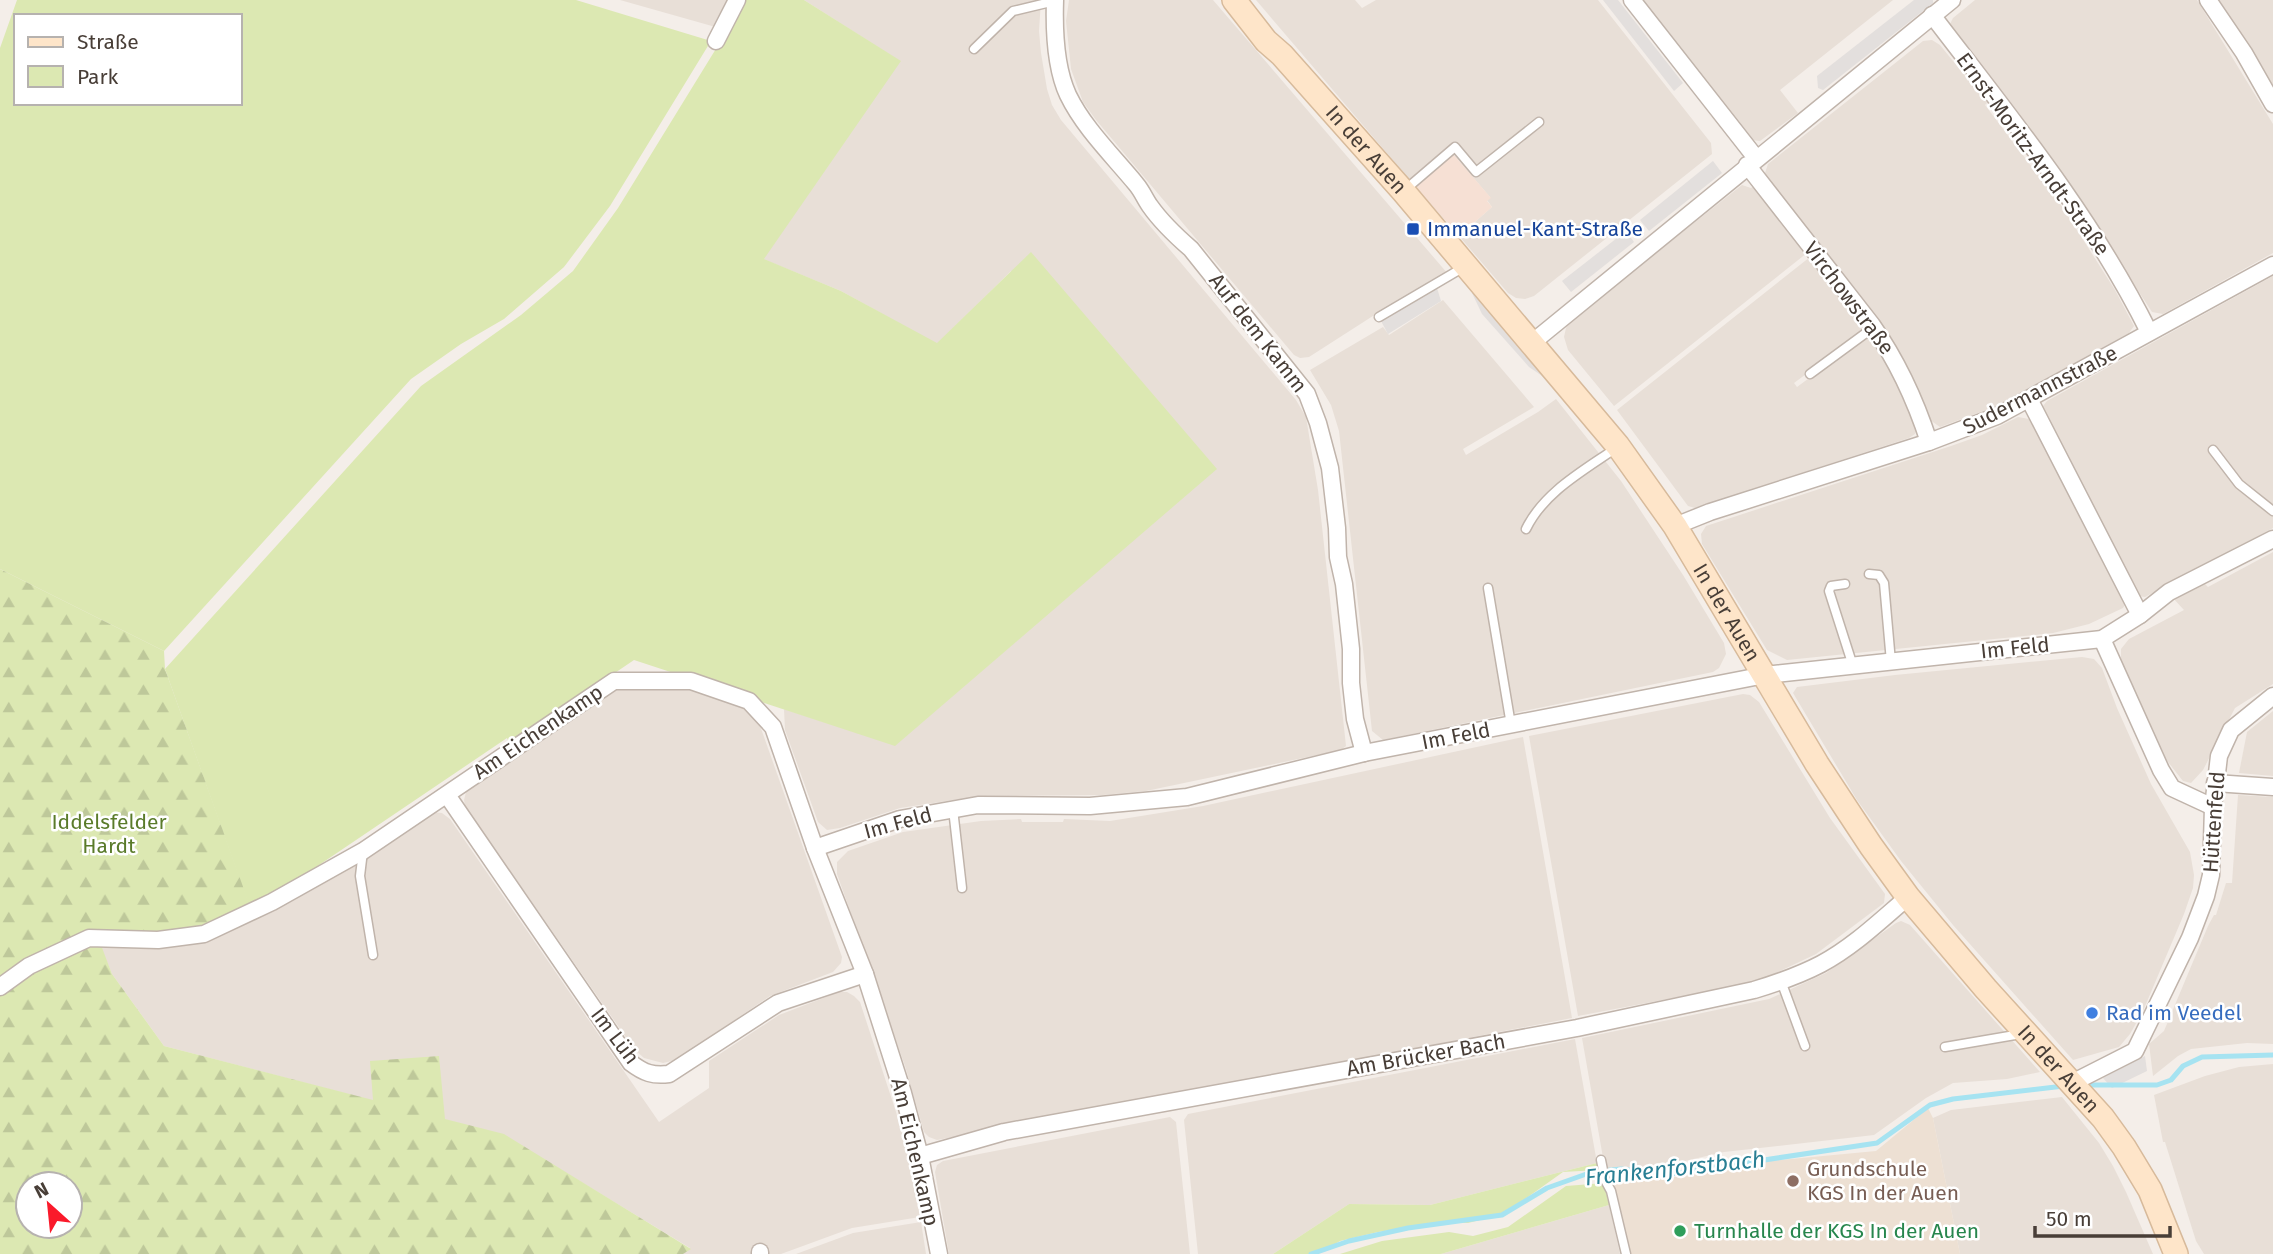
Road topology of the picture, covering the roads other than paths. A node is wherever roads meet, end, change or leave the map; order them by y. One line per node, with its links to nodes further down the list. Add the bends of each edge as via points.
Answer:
1 (737, 0): 8 (street)
2 (1234, 0): 13 (street, In der Auen)
3 (1632, 0): 12 (street, Virchowstraße)
4 (1952, 0): 7 (street)
5 (2208, 0): 10 (street)
6 (1055, 1): 9 (lane, via 1013,11); 39 (street, Auf dem Kamm, via 1060,70 1083,119 1307,394 1330,468 1355,719)
7 (1932, 15): 12 (street); 18 (street, Ernst-Moritz-Arndt-Straße, via 2084,219)
8 (716, 41)
9 (974, 49)
10 (2273, 104)
11 (1539, 122): 13 (lane, via 1476,172 1455,146)
12 (1751, 162): 17 (street, Virchowstraße); 19 (street)
13 (1403, 191): 15 (street, In der Auen)
14 (2273, 265): 18 (street, Sudermannstraße)
15 (1466, 266): 16 (lane); 19 (street, In der Auen)
16 (1379, 317)
17 (1874, 327): 20 (lane); 22 (street, Virchowstraße, via 1905,376)
18 (2149, 332): 21 (street, Sudermannstraße)
19 (1533, 342): 23 (street, In der Auen)
20 (1810, 374)
21 (2029, 399): 22 (street, Sudermannstraße, via 1966,430); 32 (street)
22 (1929, 442): 26 (street, Sudermannstraße)
23 (1618, 446): 26 (street, In der Auen); 27 (lane, via 1559,488 1535,511)
24 (2213, 450): 25 (lane, via 2239,484)
25 (2273, 511)
26 (1675, 526): 36 (street, In der Auen)
27 (1525, 529)
28 (2273, 539): 32 (street, via 2169,592)
29 (1869, 574): 34 (lane, via 1879,575 1884,583)
30 (1845, 584): 35 (lane, via 1831,586 1829,592)
31 (1488, 588): 38 (lane)
32 (2140, 615): 33 (street, Im Feld)
33 (2102, 639): 34 (street, Im Feld); 43 (street, via 2172,788)
34 (1891, 662): 35 (street, Im Feld)
35 (1853, 666): 36 (street, Im Feld)
36 (1765, 675): 38 (street, Im Feld); 48 (street, In der Auen, via 1817,764)
37 (2273, 696): 40 (street, Hüttenfeld, via 2231,730 2219,756)
38 (1511, 725): 39 (street, Im Feld)
39 (1364, 753): 44 (street, Im Feld, via 1187,797 1090,806)
40 (2215, 783): 41 (street); 43 (street, Hüttenfeld)
41 (2273, 787)
42 (447, 795): 45 (street, Am Eichenkamp, via 614,681 691,681 749,701 773,727); 46 (street, Am Eichenkamp); 50 (street, Im Lüh, via 631,1063 653,1076 669,1074 778,1003)
43 (2213, 807): 56 (street, Hüttenfeld, via 2206,896 2161,1000 2135,1051)
44 (953, 809): 45 (street, Im Feld, via 900,819); 47 (lane)
45 (815, 848): 50 (street, Am Eichenkamp)
46 (363, 851): 49 (lane, via 359,876); 52 (street, Am Eichenkamp, via 204,934 158,940 89,937 29,966)
47 (962, 888)
48 (1908, 897): 51 (street, Am Brücker Bach, via 1823,963); 53 (street, In der Auen)
49 (373, 955)
50 (865, 974): 57 (street, Am Eichenkamp)
51 (1781, 981): 54 (lane); 57 (street, Am Brücker Bach, via 1577,1028 1004,1132)
52 (0, 987)
53 (2025, 1033): 55 (lane); 56 (street, In der Auen)
54 (1805, 1046)
55 (1945, 1047)
56 (2074, 1082): 61 (street, In der Auen, via 2124,1147 2150,1191)
57 (920, 1156): 59 (street, Am Eichenkamp)
58 (1601, 1160): 60 (lane)
59 (939, 1254)
60 (1626, 1254)
61 (2176, 1254)

